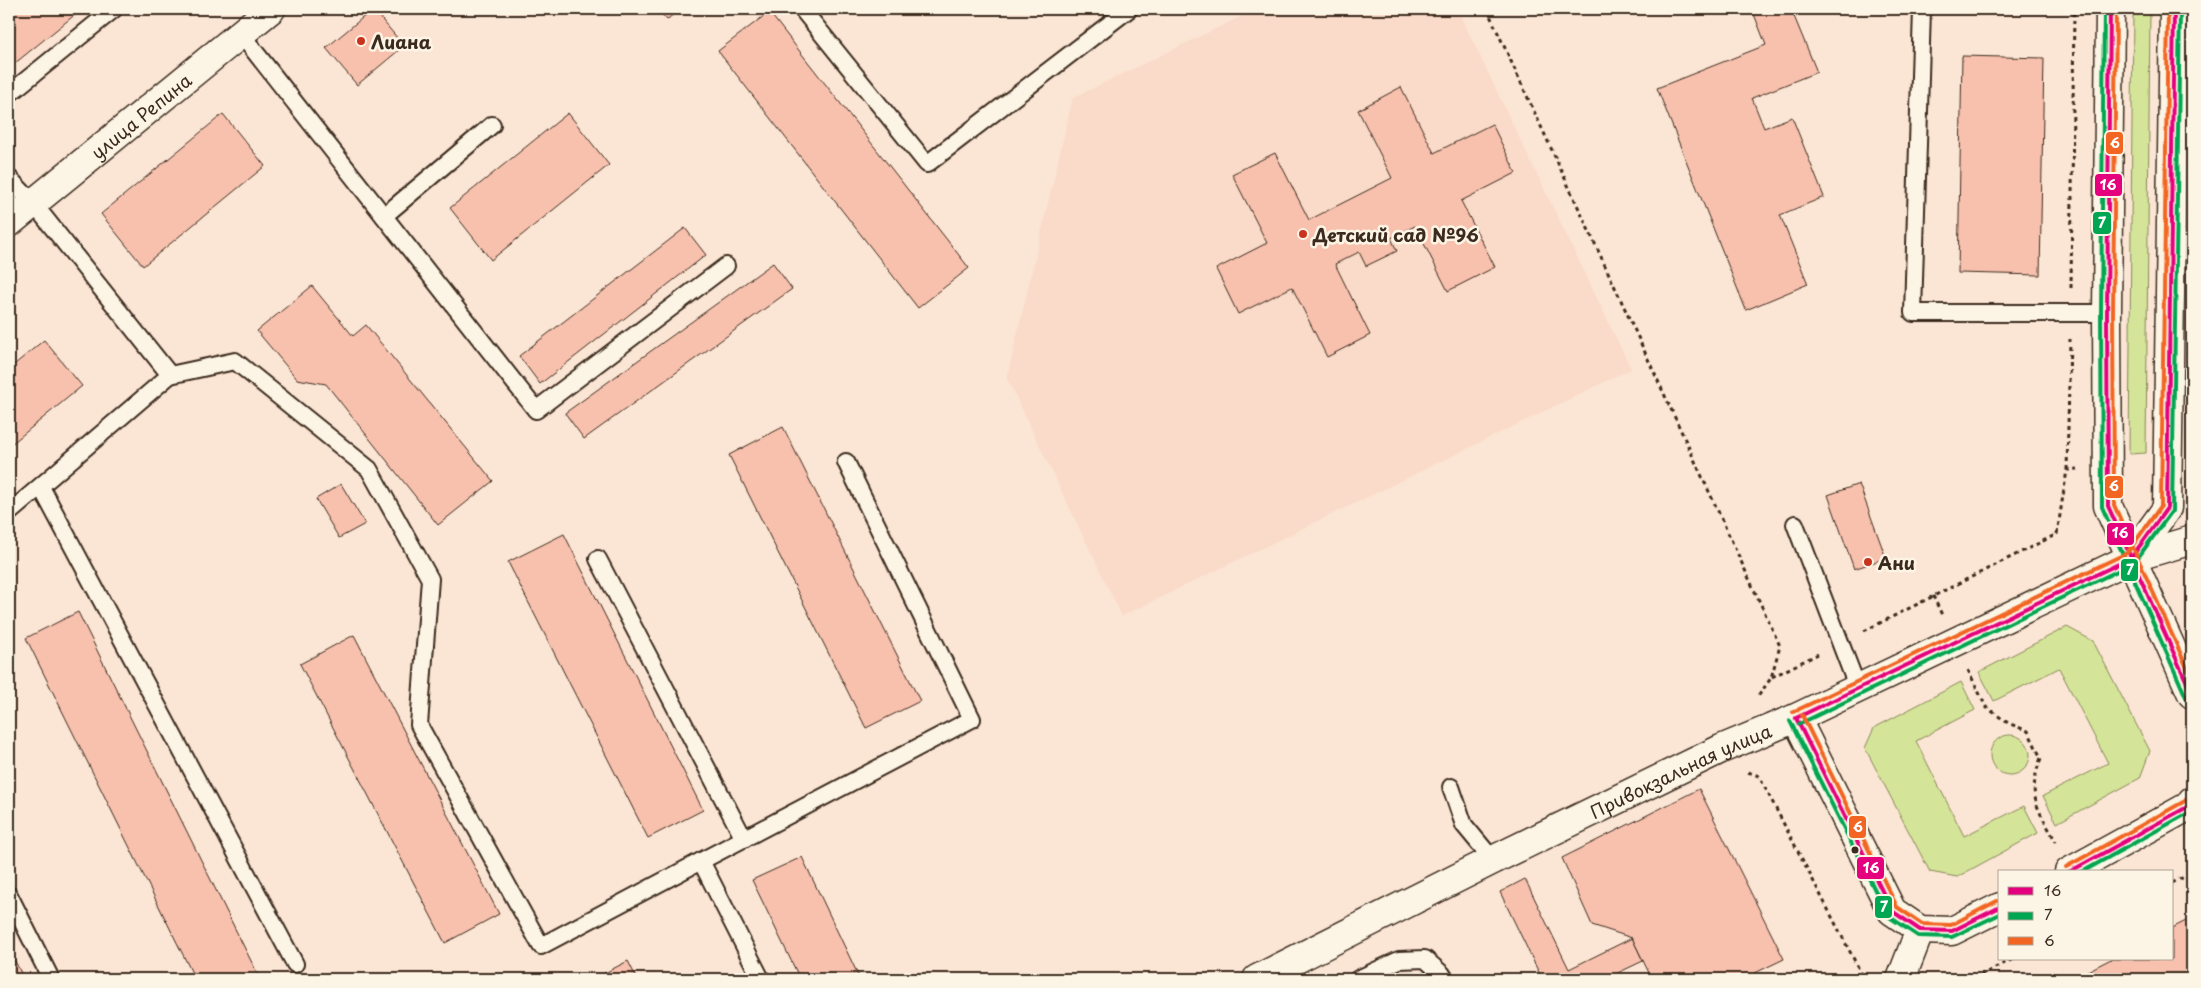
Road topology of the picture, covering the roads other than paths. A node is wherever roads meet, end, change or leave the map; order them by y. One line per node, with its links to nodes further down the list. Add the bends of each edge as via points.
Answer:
1 (114, 9): 9 (lane)
2 (272, 9): 8 (street, улица Репина)
3 (802, 9): 4 (lane, via 927,164)
4 (1129, 9)
5 (1922, 9): 16 (lane, via 1913,314)
6 (2110, 9): 16 (street)
7 (2174, 9): 23 (street, via 2167,508)
8 (241, 34): 12 (street, улица Репина); 13 (lane)
9 (9, 94)
10 (492, 125): 13 (lane)
11 (9, 178): 12 (lane)
12 (33, 203): 14 (street, улица Репина); 17 (lane)
13 (384, 216): 15 (lane, via 536,410)
14 (9, 223)
15 (726, 266)
16 (2107, 312): 23 (street, via 2108,506)
17 (170, 376): 19 (lane); 32 (lane, via 235,361 369,469 430,579 419,724 541,946)
18 (846, 462): 30 (lane, via 972,719)
19 (40, 487): 20 (lane); 37 (lane)
20 (9, 513)
21 (1795, 524): 25 (lane)
22 (2192, 540): 23 (street, Привокзальная улица)
23 (2131, 558): 25 (street, Привокзальная улица); 26 (street)
24 (598, 559): 30 (lane)
25 (1858, 689): 27 (street, Привокзальная улица)
26 (2192, 694)
27 (1796, 718): 31 (street, Привокзальная улица, via 1721,749); 36 (street, via 1892,911)
28 (1451, 787): 31 (lane, via 1464,825)
29 (2192, 801): 33 (street, via 2189,806)
30 (744, 839): 32 (lane)
31 (1493, 860): 40 (street, Привокзальная улица)
32 (701, 861): 39 (lane)
33 (2072, 870)
34 (9, 896): 38 (lane)
35 (1998, 908): 36 (street, via 1952,931)
36 (1920, 930): 43 (street)
37 (295, 964)
38 (50, 979)
39 (761, 979)
40 (1257, 979)
41 (1358, 979): 42 (lane, via 1399,960 1424,959)
42 (1445, 979)
43 (1901, 979)

